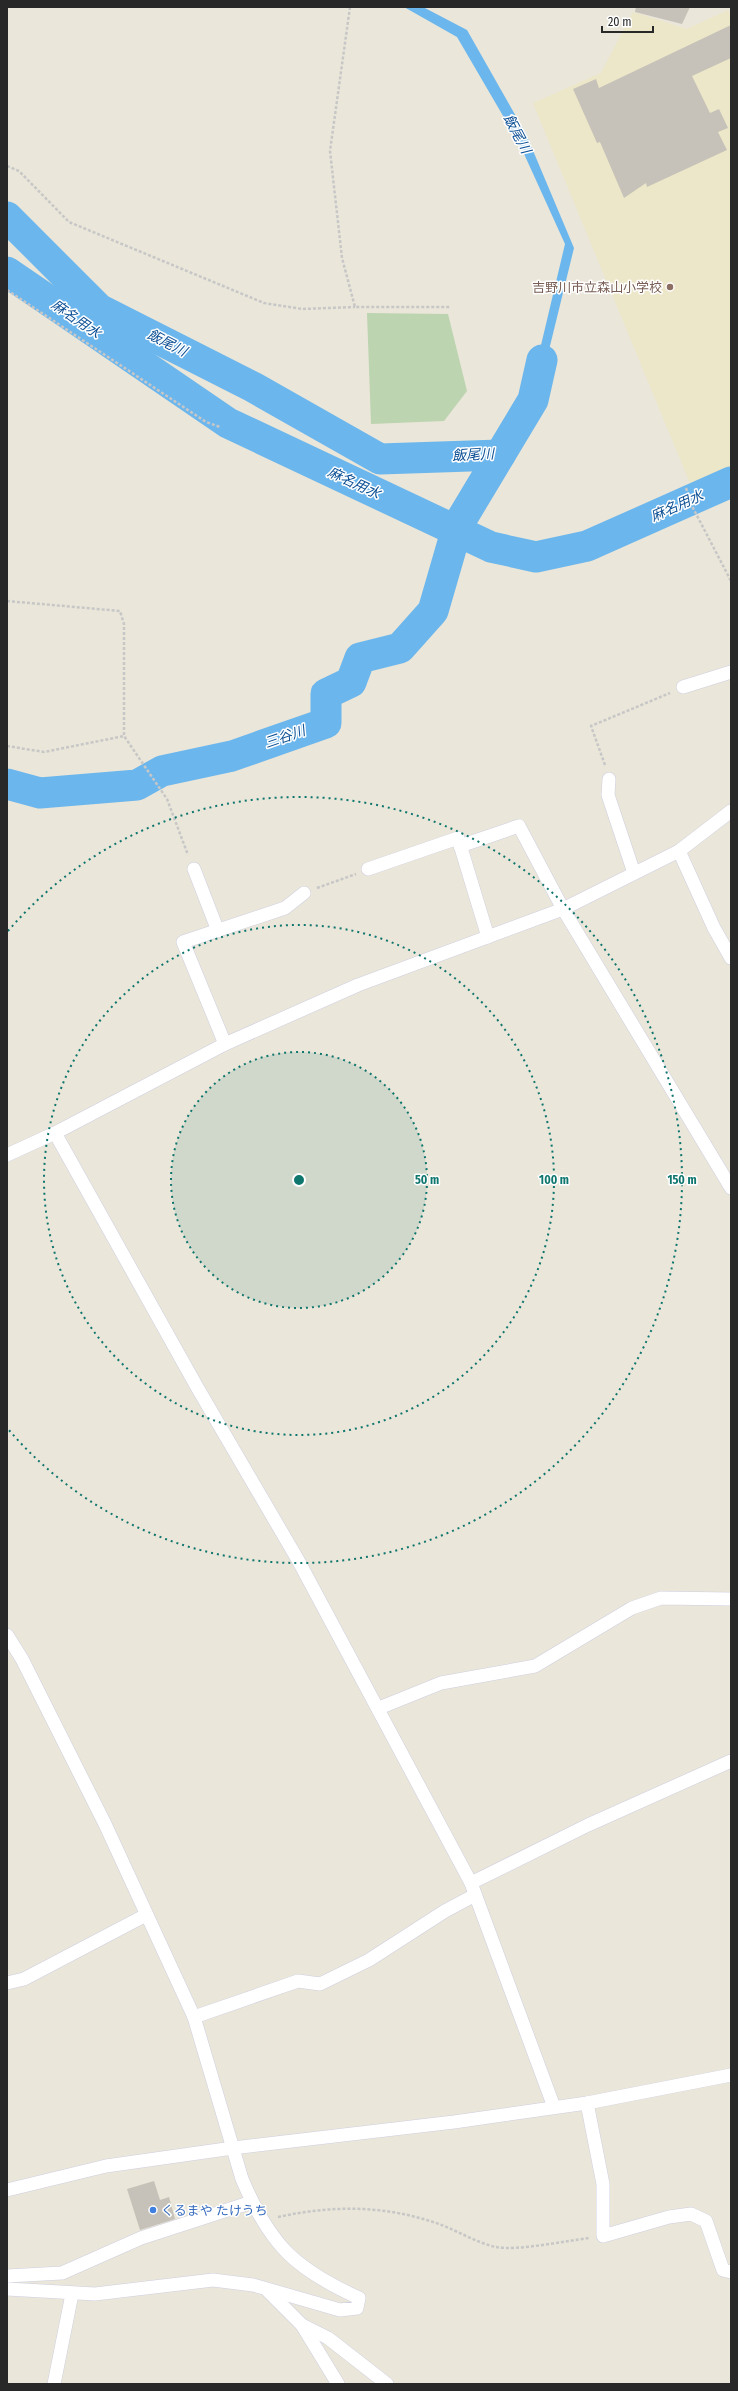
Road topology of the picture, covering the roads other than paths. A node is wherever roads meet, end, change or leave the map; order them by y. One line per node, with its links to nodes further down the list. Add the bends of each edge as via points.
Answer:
1 (731, 672): 2 (street)
2 (683, 687)
3 (609, 778): 9 (street, via 608,795)
4 (731, 811): 6 (street)
5 (460, 846): 8 (street, via 458,838); 11 (street, via 519,826); 13 (street)
6 (679, 851): 9 (street); 14 (street, via 714,928)
7 (194, 870): 12 (street)
8 (368, 870)
9 (634, 873): 11 (street)
10 (304, 893): 12 (street, via 285,908)
11 (563, 909): 13 (street); 18 (street)
12 (218, 931): 15 (street, via 182,942)
13 (488, 937): 15 (street, via 358,985)
14 (731, 958)
15 (225, 1044): 16 (street)
16 (55, 1133): 17 (street); 21 (street, via 196,1387 298,1560)
17 (7, 1155)
18 (731, 1188)
19 (731, 1599): 21 (street, via 661,1598 632,1608 536,1666 441,1683)
20 (7, 1635): 24 (street, via 22,1659 105,1824)
21 (379, 1708): 23 (street)
22 (731, 1761): 23 (street, via 588,1825)
23 (473, 1889): 26 (street, via 445,1911 369,1960 320,1984 298,1981); 29 (street)
24 (146, 1915): 25 (street, via 24,1979); 26 (street)
25 (7, 1983)
26 (194, 2017): 30 (street)
27 (731, 2075): 28 (street)
28 (587, 2103): 29 (street); 33 (street, via 604,2184 603,2236 669,2217 691,2214 706,2221 723,2270)
29 (554, 2107): 30 (street, via 454,2122)
30 (233, 2148): 31 (street, via 106,2166); 32 (street)
31 (7, 2190)
32 (252, 2202): 34 (street, via 141,2238 62,2273); 36 (street, via 278,2243 299,2265 325,2283 359,2298 357,2308 340,2310)
33 (731, 2272)
34 (7, 2276)
35 (7, 2289): 37 (street)
36 (268, 2291): 37 (street, via 214,2280 95,2294); 38 (street)
37 (67, 2294): 39 (street)
38 (302, 2325): 40 (street); 41 (street, via 328,2338)
39 (54, 2384)
40 (338, 2384)
41 (387, 2384)

